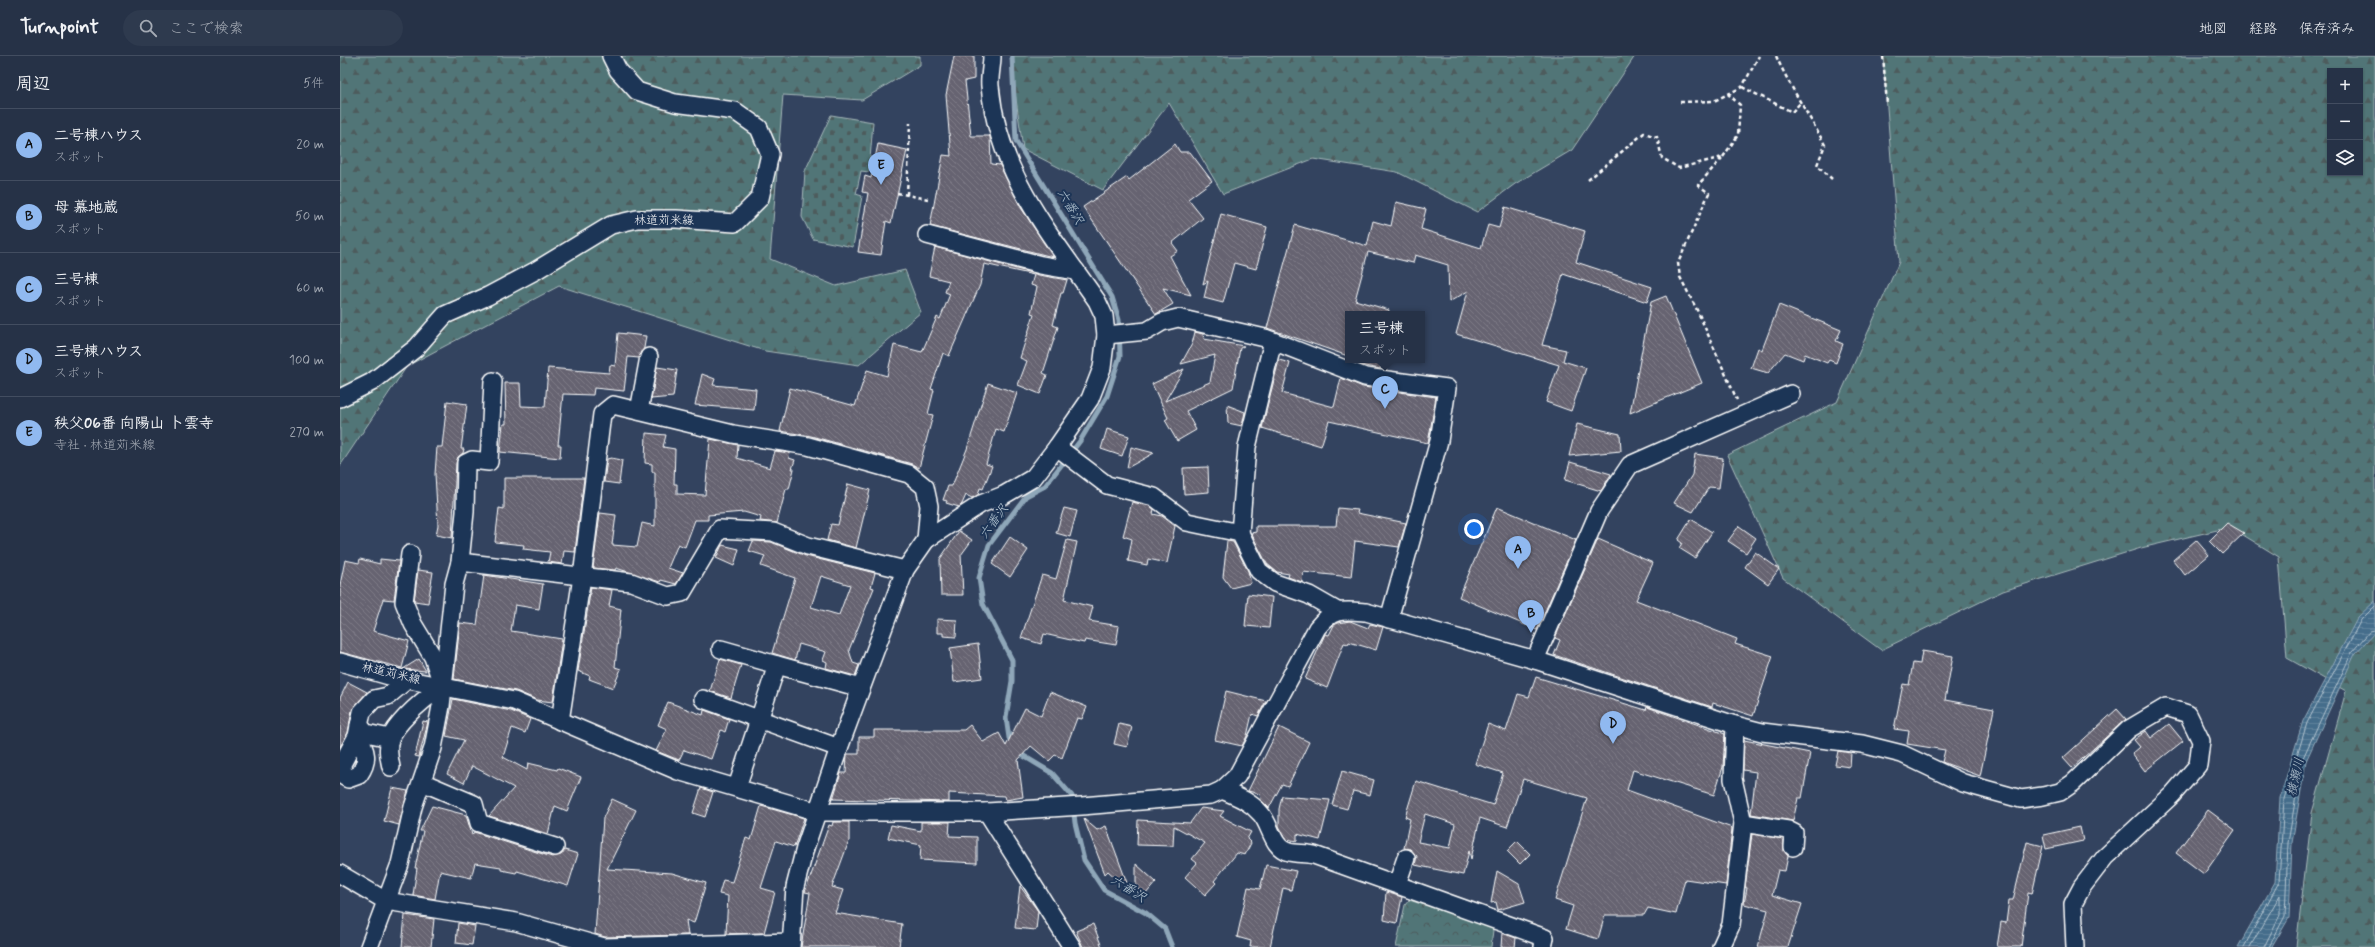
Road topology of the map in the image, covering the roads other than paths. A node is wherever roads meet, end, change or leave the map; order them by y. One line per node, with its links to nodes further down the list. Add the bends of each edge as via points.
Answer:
1 (611, 56): 10 (street, 林道苅米線, via 618,70 637,91 675,103 735,111 759,128 770,154 760,198 735,223 637,219 611,225 535,271 445,315 416,348 372,382)
2 (992, 56): 4 (street, via 990,85 1000,142 1027,199)
3 (927, 234): 4 (street, via 1041,265)
4 (1076, 271): 5 (street, via 1098,301 1104,316)
5 (1106, 336): 6 (street, via 1147,331 1162,322 1178,318); 12 (street, via 1102,368 1090,399)
6 (1273, 341): 13 (street, via 1247,447); 20 (street, via 1365,377 1447,388 1439,441)
7 (649, 357): 11 (street)
8 (493, 381): 16 (street, via 490,462 472,460 466,463)
9 (1790, 394): 22 (street, via 1637,460 1626,469 1599,511)
10 (340, 398)
11 (639, 411): 14 (street, via 733,434 808,446 909,474 925,487 929,506); 18 (street, via 613,405 602,414)
12 (1060, 449): 13 (street, via 1106,485 1154,496 1187,522); 14 (street, via 1033,478 1004,495 981,504)
13 (1240, 533): 19 (street, via 1259,571 1275,583 1309,595)
14 (926, 540): 17 (street)
15 (410, 554): 26 (street, via 404,602 413,624 433,657)
16 (460, 562): 18 (street); 26 (street, via 454,584)
17 (905, 570): 18 (street, via 808,546 773,532 732,528 720,529 682,593 668,596 631,582); 27 (street)
18 (582, 577): 30 (street)
19 (1337, 611): 20 (street, via 1366,612); 37 (street, via 1325,618 1317,628 1237,776)
20 (1389, 619): 22 (street)
21 (721, 649): 24 (street)
22 (1535, 660): 31 (street)
23 (340, 662): 25 (street, 林道苅米線)
24 (777, 665): 27 (street); 29 (street)
25 (408, 679): 26 (street, 林道苅米線); 32 (street, via 388,696 374,700 362,712 358,730)
26 (443, 685): 30 (street, 林道苅米線, via 514,701); 32 (street, via 417,704); 35 (street, via 434,748)
27 (861, 688): 33 (street)
28 (702, 699): 29 (street)
29 (759, 720): 33 (street); 36 (street)
30 (560, 721): 36 (street, 林道苅米線, via 678,771)
31 (1735, 725): 40 (street, via 1733,779); 53 (street, via 1762,732 1862,744 1902,754 1963,783 2021,799 2060,792 2073,783 2129,729 2149,715 2166,707 2188,714 2201,741 2198,765 2172,795 2105,857 2082,887 2073,904)
32 (390, 738): 34 (street, via 388,752)
33 (839, 748): 38 (street)
34 (391, 767)
35 (422, 782): 41 (street, via 474,804 479,823); 46 (street, via 413,807 400,864)
36 (737, 787): 38 (street, 林道苅米線)
37 (1222, 790): 39 (street, 林道苅米線, via 1201,796); 45 (street, via 1243,799 1254,808 1266,821 1280,847 1290,852 1314,855)
38 (818, 812): 39 (street, 林道苅米線); 47 (street, via 795,887)
39 (988, 812): 50 (street)
40 (1743, 823): 42 (street, via 1788,830 1794,833); 52 (street, via 1731,924)
41 (555, 847)
42 (1793, 847)
43 (1406, 858): 45 (street)
44 (340, 874): 46 (street)
45 (1397, 884): 51 (street, via 1545,938)
46 (386, 901): 48 (street); 49 (street, via 516,922)
47 (791, 945): 49 (street)
48 (368, 947)
49 (604, 947)
50 (1072, 947)
51 (1543, 947)
52 (1721, 947)
53 (2075, 947)

